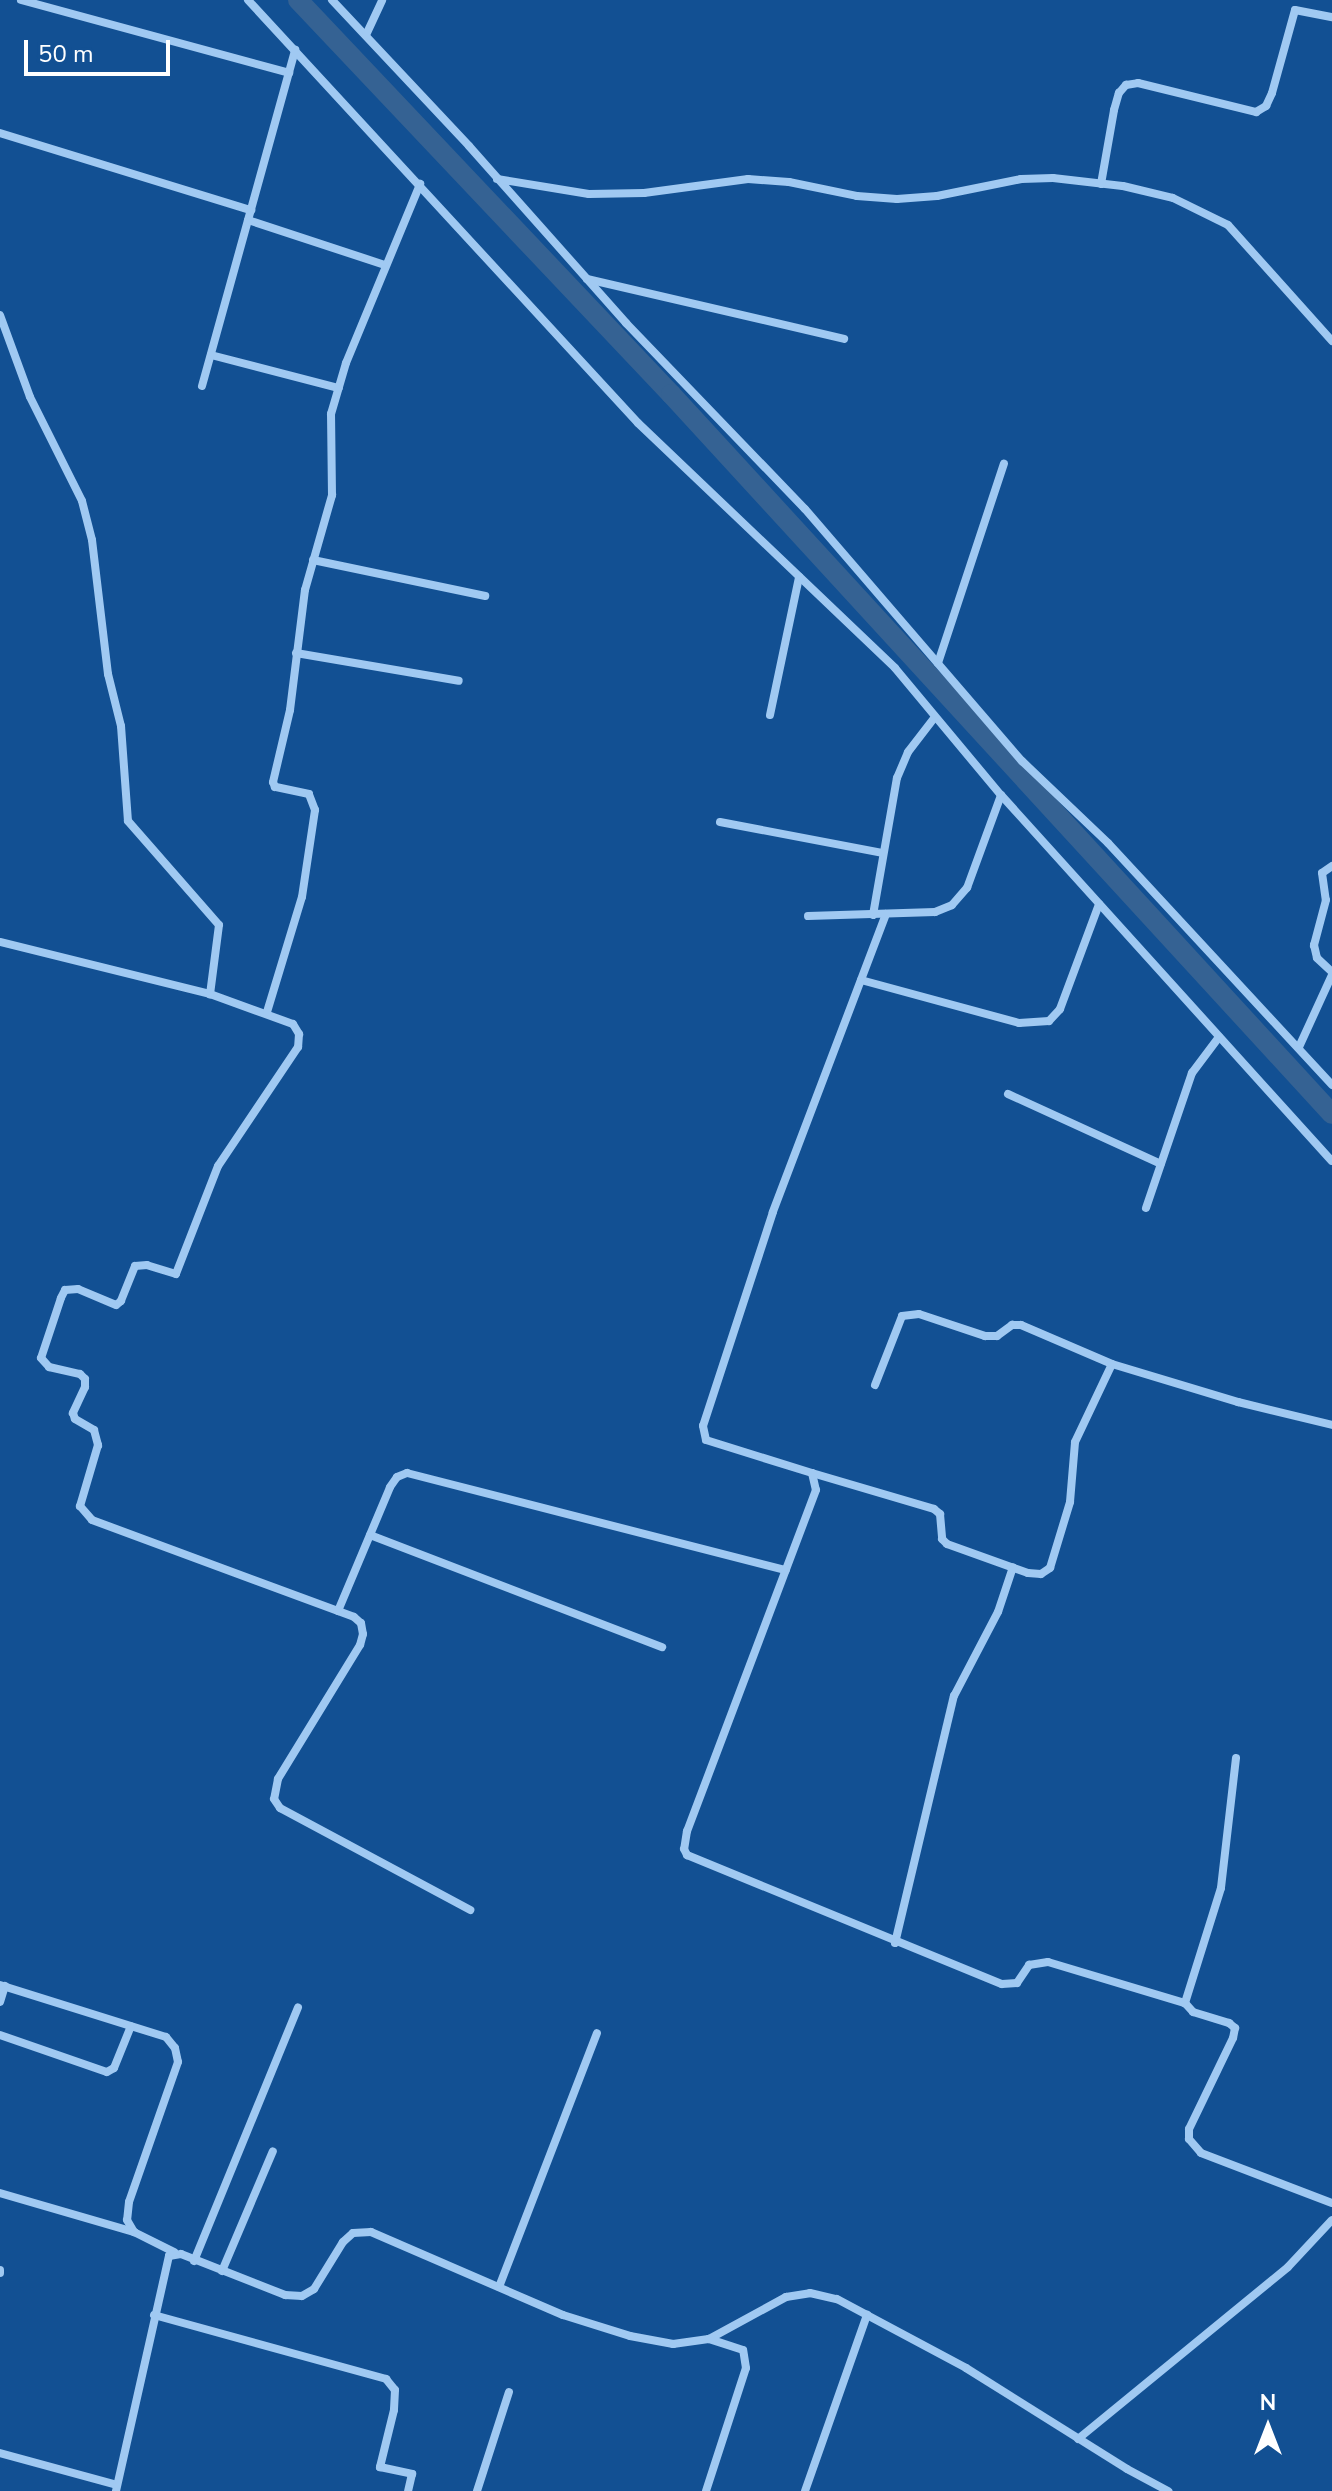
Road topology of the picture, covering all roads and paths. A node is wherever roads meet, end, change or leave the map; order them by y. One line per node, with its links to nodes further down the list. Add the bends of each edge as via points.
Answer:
1 (21, 0): 8 (street)
2 (248, 0): 7 (street)
3 (332, 0): 6 (street)
4 (382, 0): 6 (street)
5 (1332, 17): 12 (street, via 1295,10 1272,93 1256,112 1138,83 1126,85 1114,110)
6 (366, 35): 10 (street)
7 (295, 50): 8 (street); 11 (street)
8 (289, 73): 13 (street)
9 (0, 133): 13 (street)
10 (497, 179): 12 (street, via 589,194 644,193 748,179 897,199 1021,179); 16 (street)
11 (420, 184): 15 (street); 25 (street, via 638,423)
12 (1101, 184): 19 (street, via 1173,198 1228,225)
13 (251, 210): 14 (street)
14 (248, 220): 15 (street); 20 (street)
15 (385, 265): 22 (street)
16 (586, 279): 18 (street); 28 (street, via 805,509)
17 (0, 315): 43 (street, via 30,397 82,501 92,540 108,674 121,726 128,821 219,925)
18 (844, 339)
19 (1332, 341)
20 (211, 355): 21 (street); 22 (street)
21 (202, 386)
22 (339, 388): 24 (street, via 331,414 332,495)
23 (1004, 464): 28 (street)
24 (313, 560): 26 (street); 27 (street)
25 (799, 577): 30 (street); 31 (street, via 895,668)
26 (485, 596)
27 (296, 653): 29 (street); 44 (street, via 290,710 273,782 275,787 309,794 315,810 302,897)
28 (938, 663): 46 (street, via 1022,761 1108,843)
29 (459, 681)
30 (770, 715)
31 (935, 717): 32 (street); 34 (street, via 908,752 897,778)
32 (1001, 795): 36 (street); 37 (street, via 967,888 952,905 935,912)
33 (720, 822): 34 (street)
34 (882, 853): 38 (street)
35 (1332, 866): 41 (street, via 1322,873 1326,900 1314,945 1317,958)
36 (1099, 904): 42 (street, via 1060,1009 1049,1021 1019,1023); 45 (street)
37 (886, 914): 38 (street); 42 (street)
38 (873, 915): 39 (street)
39 (808, 916)
40 (0, 942): 43 (street)
41 (1332, 974): 46 (street)
42 (861, 980): 55 (street, via 773,1212 703,1426 706,1440)
43 (210, 994): 44 (street)
44 (267, 1012): 59 (street, via 293,1024 298,1047 218,1166 180,1269 169,1274 135,1266 116,1305 78,1289 65,1290 41,1358 49,1367 85,1379 73,1413 94,1430 98,1445 80,1498 82,1512)
45 (1219, 1037): 49 (street); 50 (street, via 1192,1073)
46 (1299, 1047): 47 (street)
47 (1332, 1085)
48 (1008, 1094): 50 (street)
49 (1332, 1161)
50 (1161, 1164): 51 (street)
51 (1146, 1208)
52 (1112, 1364): 53 (street, via 1021,1325 985,1336 911,1313 902,1316); 54 (street); 57 (street, via 1075,1442 1070,1502 1050,1568 1041,1574)
53 (875, 1385)
54 (1332, 1425)
55 (812, 1473): 57 (street, via 934,1509 947,1544); 58 (street, via 816,1490)
56 (370, 1535): 58 (street, via 390,1487 407,1473); 59 (street); 60 (street)
57 (1013, 1567): 63 (street, via 998,1612 954,1696)
58 (786, 1570): 63 (street, via 684,1849 687,1855)
59 (338, 1611): 62 (street, via 361,1623 360,1645 278,1779 274,1799 280,1808)
60 (662, 1647)
61 (1236, 1758): 66 (street, via 1221,1888)
62 (470, 1910)
63 (895, 1943): 66 (street, via 1002,1984 1017,1983 1029,1965 1048,1962)
64 (2, 1985): 65 (street); 68 (street)
65 (0, 2002)
66 (1185, 2003): 73 (street, via 1193,2012 1235,2028 1189,2129 1192,2147)
67 (298, 2008): 77 (street)
68 (131, 2026): 70 (street, via 114,2068 107,2072); 75 (street, via 166,2037 178,2062 129,2202 127,2220)
69 (597, 2033): 79 (street)
70 (0, 2035)
71 (273, 2151): 78 (street)
72 (0, 2193): 75 (street)
73 (1332, 2203)
74 (1332, 2220): 84 (street, via 1288,2267)
75 (134, 2232): 76 (street)
76 (174, 2252): 77 (street); 80 (street, via 166,2261)
77 (194, 2261): 78 (street)
78 (222, 2271): 79 (street, via 285,2295 302,2296 314,2289 343,2242 353,2233 371,2232)
79 (499, 2287): 82 (street, via 630,2336 673,2344)
80 (154, 2315): 86 (street); 87 (street, via 386,2379 395,2390 394,2410 380,2467 412,2474)
81 (867, 2315): 82 (street, via 837,2299 810,2293 786,2297); 84 (street, via 966,2368); 90 (street)
82 (709, 2339): 89 (street, via 743,2350 746,2368)
83 (509, 2392): 88 (street)
84 (1078, 2439): 91 (street)
85 (0, 2453): 86 (street)
86 (117, 2488)
87 (408, 2491)
88 (477, 2491)
89 (706, 2491)
90 (805, 2491)
91 (1168, 2491)

